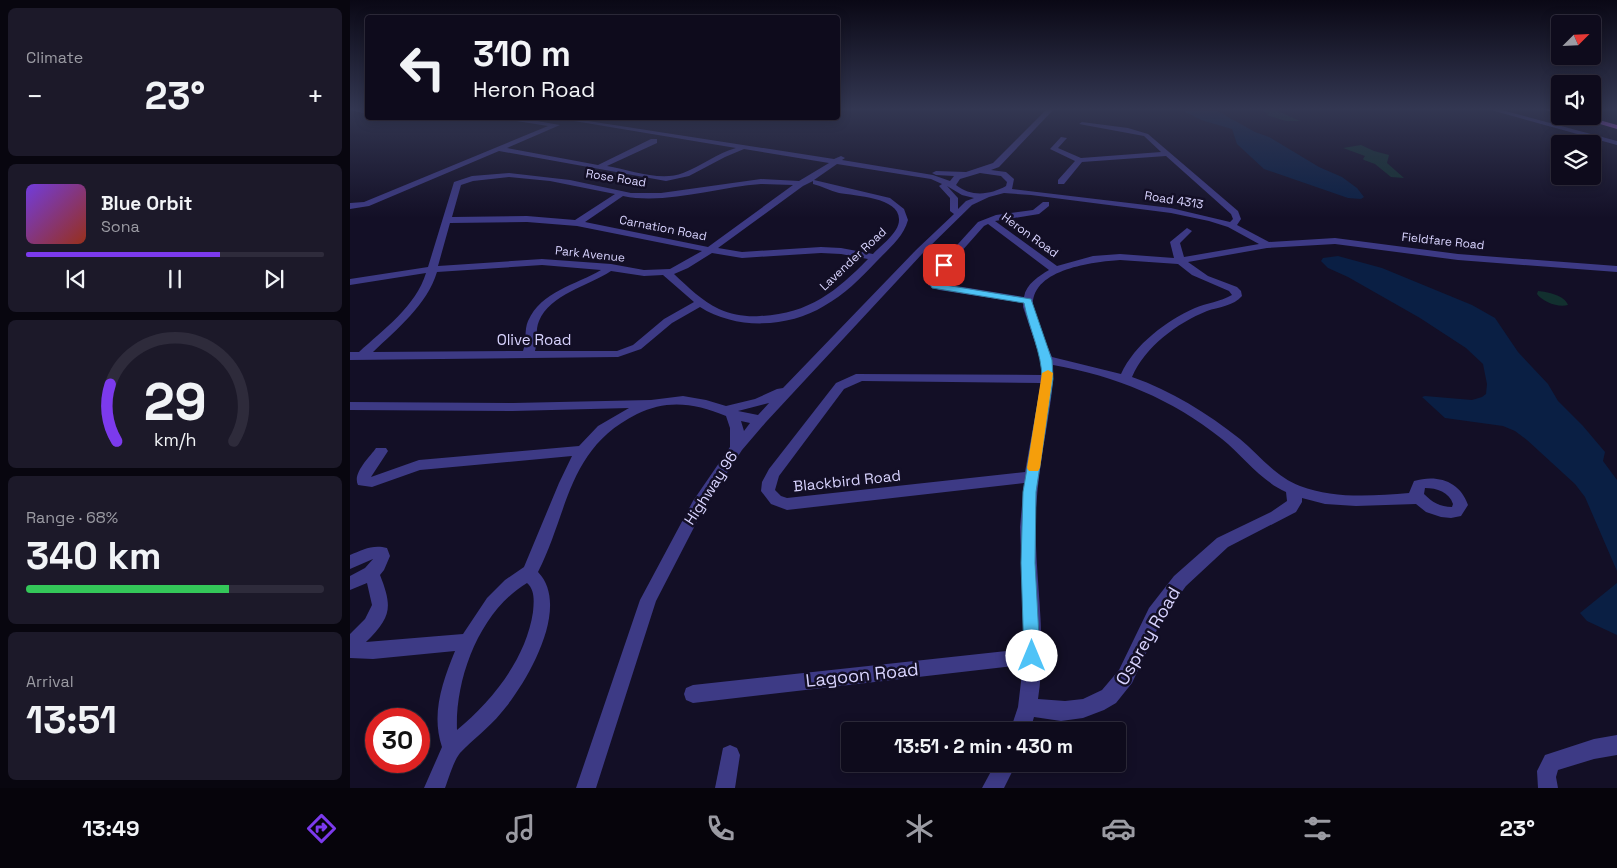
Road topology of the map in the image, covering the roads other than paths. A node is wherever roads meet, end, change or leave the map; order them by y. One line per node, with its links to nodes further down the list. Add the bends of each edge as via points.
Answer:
1 (508, 145): 10 (street)
2 (644, 145): 16 (street)
3 (691, 145): 11 (street)
4 (700, 145): 11 (street)
5 (747, 145): 13 (street)
6 (1017, 145): 14 (street)
7 (1025, 145): 20 (street, via 1004,167)
8 (1058, 145): 15 (street, via 1054,150)
9 (1157, 145): 12 (street)
10 (499, 149): 16 (street); 30 (street, via 366,204)
11 (731, 150): 13 (street, via 746,148); 16 (street, via 680,178 654,178)
12 (1169, 154): 15 (street); 35 (street, via 1235,213 1237,219)
13 (835, 159): 18 (street); 21 (street, Park Avenue)
14 (1002, 160): 17 (street, via 996,166); 18 (street, via 972,169)
15 (1080, 160): 23 (street)
16 (597, 168)
17 (980, 171): 19 (street); 20 (street)
18 (927, 174): 19 (street); 24 (street); 31 (street, via 954,198)
19 (963, 174): 24 (street, via 953,181)
20 (1003, 174): 22 (street)
21 (808, 180): 26 (street, Rose Road, via 770,181 658,195); 39 (street, Park Avenue); 40 (street, Lavender Road, via 877,196 900,209 903,228)
22 (1011, 181): 25 (street, via 1010,187); 28 (street, Road 4313)
23 (1061, 182)
24 (955, 188): 27 (street, via 969,194); 31 (street, via 962,199)
25 (1004, 191): 27 (street); 28 (street, Road 4313)
26 (622, 194): 32 (street, Rose Road, via 558,180 514,176 473,178 457,184); 34 (street)
27 (988, 195): 37 (street, Highway 96, via 969,203)
28 (1070, 198): 35 (street, Road 4313, via 1188,215)
29 (1046, 204): 33 (street, Heron Road, via 1029,214)
30 (350, 206)
31 (954, 211): 37 (street, Highway 96)
32 (447, 220): 34 (street, Carnation Road, via 527,219); 43 (street, Rose Road)
33 (988, 220): 45 (street, Heron Road); 48 (street, Heron Road, via 981,224 932,282 939,287)
34 (577, 224): 39 (street, Carnation Road)
35 (1232, 225): 38 (street, Road 4313)
36 (1187, 231): 41 (street, via 1175,242)
37 (926, 244): 55 (street, Highway 96)
38 (1267, 246): 41 (street, Fieldfare Road); 44 (street, Fieldfare Road, via 1313,241 1348,242 1450,256)
39 (710, 250): 40 (street, Carnation Road, via 742,255 841,251); 46 (street, Park Avenue, via 685,266)
40 (874, 258): 49 (street, Lavender Road, via 828,301 798,315 769,320 738,318 716,312)
41 (1180, 261): 45 (street, Fieldfare Road, via 1111,257); 54 (street, via 1200,276 1233,289 1237,296 1187,316 1166,331 1132,365)
42 (611, 268): 43 (street, Park Avenue, via 542,262); 46 (street, Park Avenue); 50 (street, via 560,294 544,307 532,324 532,344)
43 (433, 269): 47 (street, Park Avenue); 51 (street, Rose Road, via 420,297 400,320)
44 (1617, 269)
45 (1056, 270): 48 (street, Fieldfare Road, via 1036,284)
46 (666, 273): 49 (street, Lavender Road)
47 (350, 282)
48 (1028, 301): 52 (street)
49 (701, 302): 50 (street, Olive Road, via 668,321 637,347 618,354)
50 (527, 355): 51 (street, Olive Road)
51 (356, 356)
52 (1047, 360): 53 (street); 54 (street)
53 (1048, 379): 63 (street); 63 (street, Blackbird Road, via 860,377 851,380 840,386 774,474 768,491 776,500 787,504)
54 (1126, 379): 64 (street, via 1202,417)
55 (788, 389): 58 (street, via 758,403); 59 (street, Highway 96)
56 (650, 403): 57 (street, via 513,407); 58 (street, via 691,400); 61 (street, via 609,425)
57 (350, 406)
58 (727, 410): 59 (street, via 741,418); 60 (street, via 737,428)
59 (763, 417): 60 (street, Highway 96)
60 (737, 447): 81 (street, Highway 96, via 698,505 648,600)
61 (583, 450): 62 (street, via 419,465 372,482 363,481); 68 (street)
62 (381, 451)
63 (1032, 477): 72 (street, via 1028,526)
64 (1293, 490): 65 (street, via 1346,501); 74 (street, Osprey Road, via 1295,502 1291,508 1229,538 1179,582 1145,634 1126,677 1115,693 1090,705 1064,712)
65 (1419, 498)
66 (350, 562): 67 (street, via 370,553 381,553 380,565)
67 (371, 572): 69 (street); 71 (street, via 381,600 380,610)
68 (529, 574): 70 (street, via 491,604); 77 (street, via 540,586 542,608 526,661 484,719)
69 (350, 582)
70 (468, 642): 71 (street, via 372,651); 77 (street, via 454,674 445,727)
71 (350, 648)
72 (1032, 656): 73 (street, Lagoon Road); 74 (street)
73 (693, 694)
74 (1028, 707): 75 (street)
75 (1023, 722)
76 (1617, 745): 84 (street, via 1552,762 1546,774)
77 (452, 746): 80 (street)
78 (730, 755): 82 (street)
79 (1001, 772): 83 (street)
80 (434, 788)
81 (586, 788)
82 (725, 788)
83 (992, 788)
84 (1548, 788)

